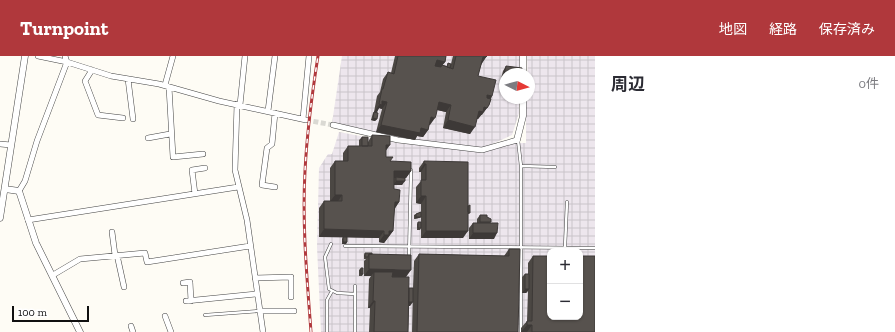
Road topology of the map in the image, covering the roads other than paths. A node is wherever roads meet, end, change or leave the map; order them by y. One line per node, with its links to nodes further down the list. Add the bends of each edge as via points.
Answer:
1 (25, 56): 25 (street)
2 (38, 56): 9 (street)
3 (65, 56): 9 (street)
4 (173, 56): 13 (street)
5 (244, 56): 15 (street)
6 (275, 56): 16 (street)
7 (309, 56): 17 (street, via 304,119)
8 (523, 56): 10 (street)
9 (67, 62): 11 (street); 34 (street)
10 (523, 68)
11 (92, 70): 12 (street); 18 (street, via 84,81 98,115)
12 (128, 79): 13 (street); 19 (street)
13 (167, 86): 15 (street); 21 (street)
14 (523, 104): 23 (street)
15 (239, 105): 16 (street); 32 (street, via 235,170)
16 (268, 111): 17 (street)
17 (275, 112): 31 (street, via 272,144 267,148 262,186)
18 (123, 118)
19 (133, 119)
20 (333, 125): 23 (street, via 398,140 482,150)
21 (170, 134): 22 (street); 26 (street, via 173,157)
22 (148, 138)
23 (518, 140): 27 (lane)
24 (0, 144): 25 (street)
25 (10, 145): 33 (street)
26 (203, 154)
27 (521, 166): 28 (lane); 44 (lane)
28 (555, 167)
29 (205, 168): 35 (street, via 192,170)
30 (411, 169): 43 (lane)
31 (275, 187)
32 (238, 188): 35 (street); 41 (street, via 247,220)
33 (4, 189): 34 (street); 37 (street)
34 (19, 192): 38 (street)
35 (195, 194): 38 (street)
36 (567, 202): 45 (lane)
37 (0, 218)
38 (28, 220): 49 (street, via 36,243)
39 (112, 232): 47 (street)
40 (331, 244): 54 (lane, via 325,257 328,284)
41 (250, 246): 47 (street, via 147,262 145,252); 50 (street)
42 (346, 246): 43 (lane)
43 (408, 247): 44 (lane); 48 (lane)
44 (520, 247): 45 (lane); 67 (lane)
45 (566, 247): 46 (lane)
46 (595, 248)
47 (116, 255): 49 (street, via 80,259); 53 (street)
48 (409, 261)
49 (53, 275): 62 (street)
50 (255, 278): 55 (street); 57 (street, via 290,277)
51 (182, 283): 55 (street, via 190,282 189,301)
52 (355, 286): 56 (lane)
53 (124, 287)
54 (332, 291): 56 (lane); 65 (lane, via 328,300)
55 (257, 294): 58 (street)
56 (355, 294): 66 (lane)
57 (291, 297)
58 (260, 311): 59 (street); 60 (lane); 64 (street)
59 (294, 312)
60 (205, 315)
61 (165, 316): 63 (street)
62 (80, 332)
63 (171, 332)
64 (263, 332)
65 (327, 332)
66 (355, 332)
67 (520, 332)

